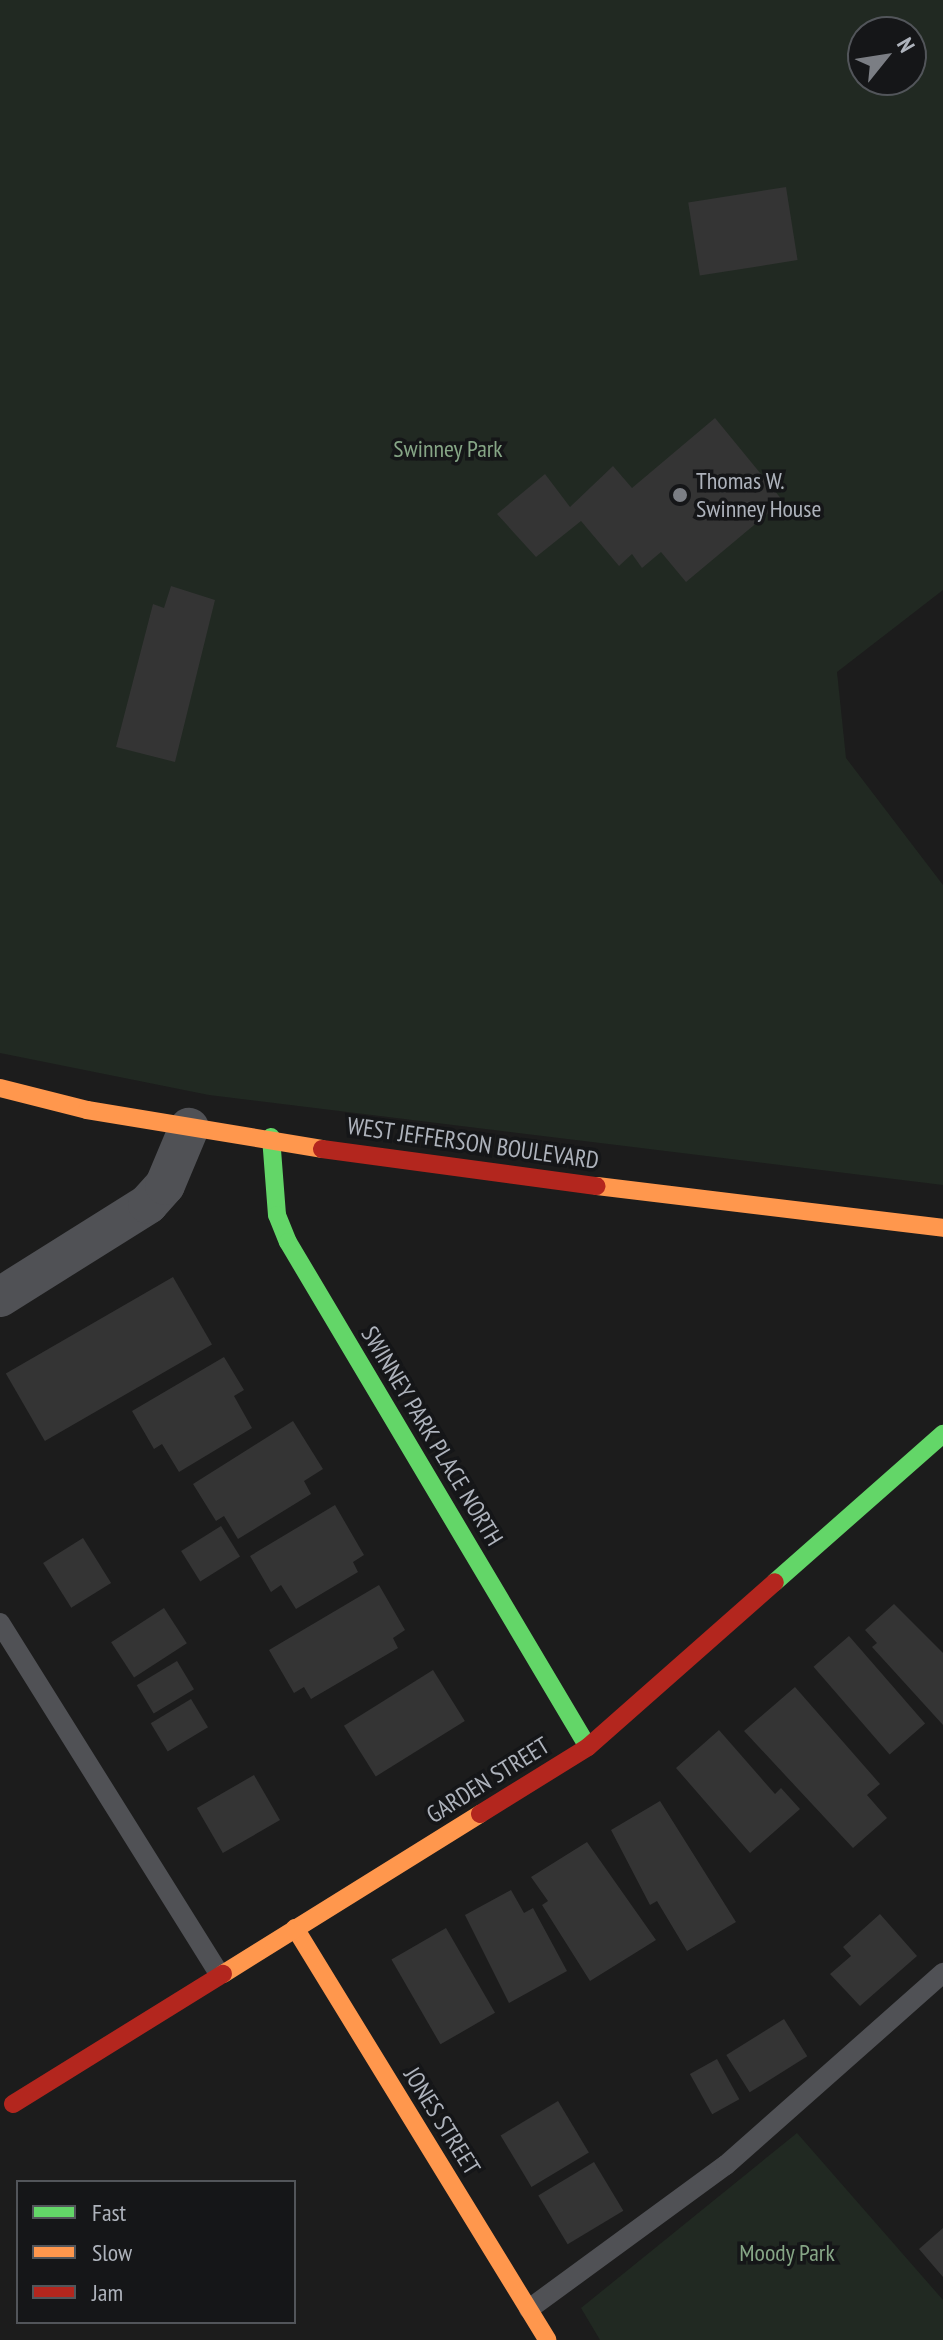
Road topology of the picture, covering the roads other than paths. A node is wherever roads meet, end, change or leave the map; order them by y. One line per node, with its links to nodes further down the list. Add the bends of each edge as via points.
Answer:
1 (0, 1088): 2 (street, WEST JEFFERSON BOULEVARD)
2 (189, 1128): 3 (street, WEST JEFFERSON BOULEVARD); 5 (street, via 165,1185 148,1204)
3 (271, 1137): 4 (street, WEST JEFFERSON BOULEVARD, via 415,1164); 8 (street, SWINNEY PARK PLACE NORTH, via 277,1215 288,1242)
4 (943, 1228)
5 (0, 1297)
6 (941, 1441): 8 (street, GARDEN STREET)
7 (0, 1623): 11 (lane)
8 (588, 1747): 9 (street, GARDEN STREET)
9 (295, 1928): 11 (street, GARDEN STREET); 13 (street, JONES STREET)
10 (943, 1973): 13 (lane, via 726,2165)
11 (219, 1974): 12 (street, GARDEN STREET)
12 (13, 2104)
13 (529, 2309): 14 (street, JONES STREET)
14 (547, 2340)

